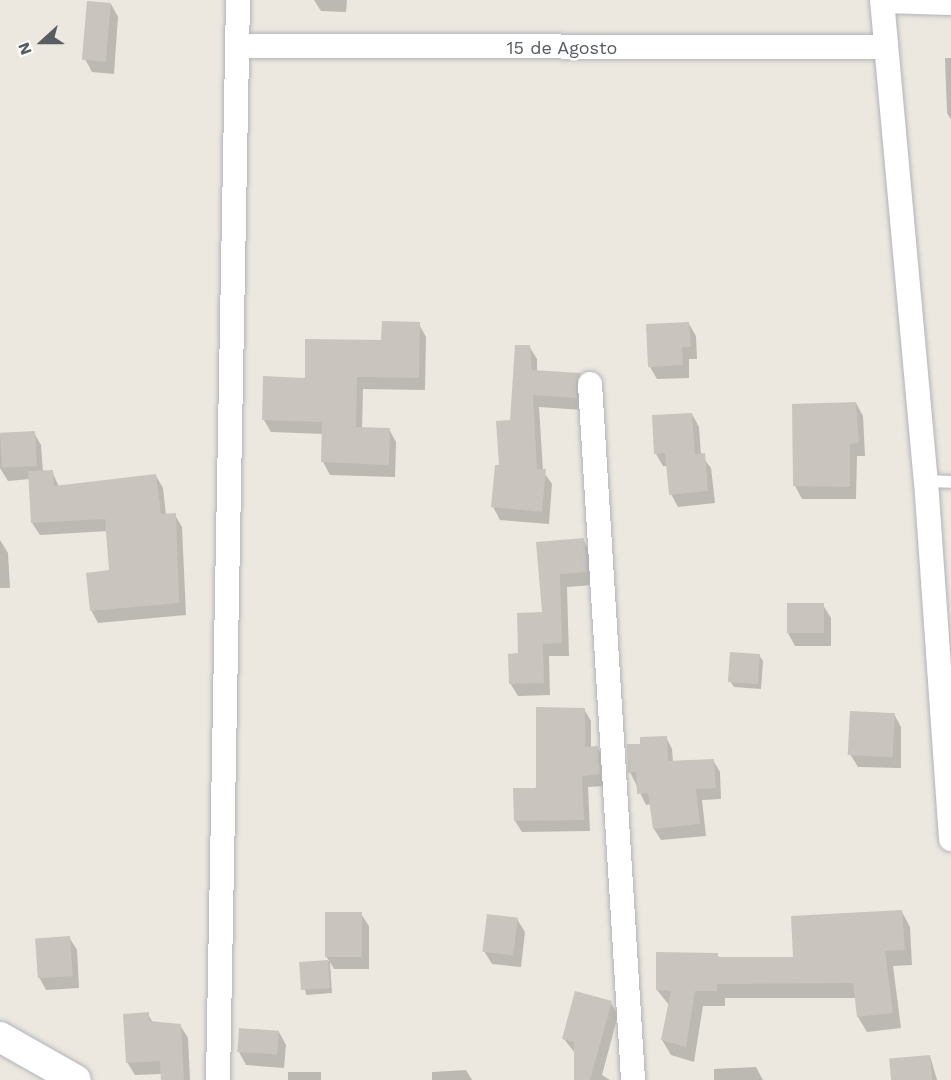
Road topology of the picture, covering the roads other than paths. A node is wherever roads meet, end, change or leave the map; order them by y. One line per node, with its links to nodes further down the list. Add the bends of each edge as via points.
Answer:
1 (238, 0): 4 (street)
2 (882, 0): 3 (street); 5 (street)
3 (951, 3)
4 (239, 46): 5 (street, 15 de Agosto); 12 (street)
5 (885, 47): 7 (street)
6 (590, 384): 13 (street)
7 (926, 481): 8 (lane); 9 (street)
8 (951, 482)
9 (951, 839)
10 (0, 1037): 11 (street)
11 (76, 1080)
12 (218, 1080)
13 (633, 1080)

